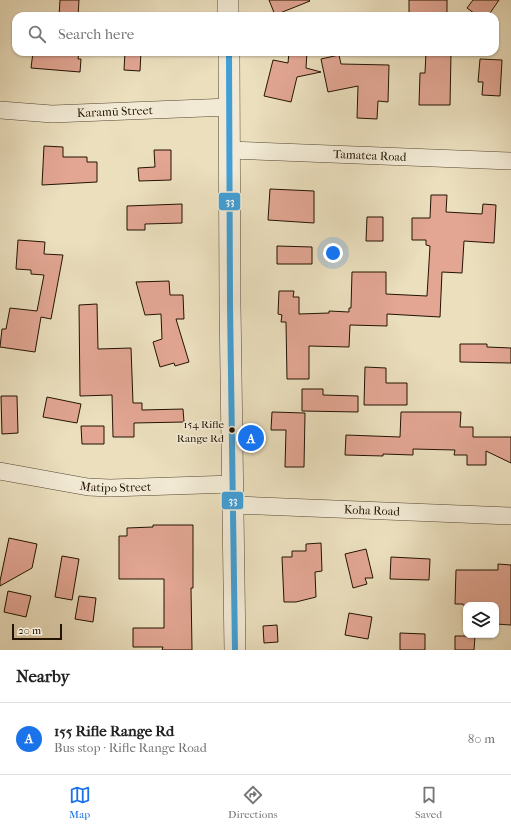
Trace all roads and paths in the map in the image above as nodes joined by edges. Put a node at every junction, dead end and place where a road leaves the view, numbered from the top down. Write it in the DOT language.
graph roads {
  1 [pos="228,0"];
  2 [pos="228,12"];
  3 [pos="229,56"];
  4 [pos="230,107"];
  5 [pos="0,110"];
  6 [pos="229,150"];
  7 [pos="511,161"];
  8 [pos="0,470"];
  9 [pos="233,484"];
  10 [pos="234,505"];
  11 [pos="511,516"];
  12 [pos="235,650"];
  1 -- 2 [label="street"];
  3 -- 4 [label="street"];
  4 -- 5 [label="street, Karamū Street"];
  4 -- 6 [label="street"];
  6 -- 7 [label="street, Tamatea Road"];
  6 -- 9 [label="street"];
  8 -- 9 [label="street, Matipo Street"];
  9 -- 10 [label="street"];
  10 -- 11 [label="street, Koha Road"];
  10 -- 12 [label="street"];
}
